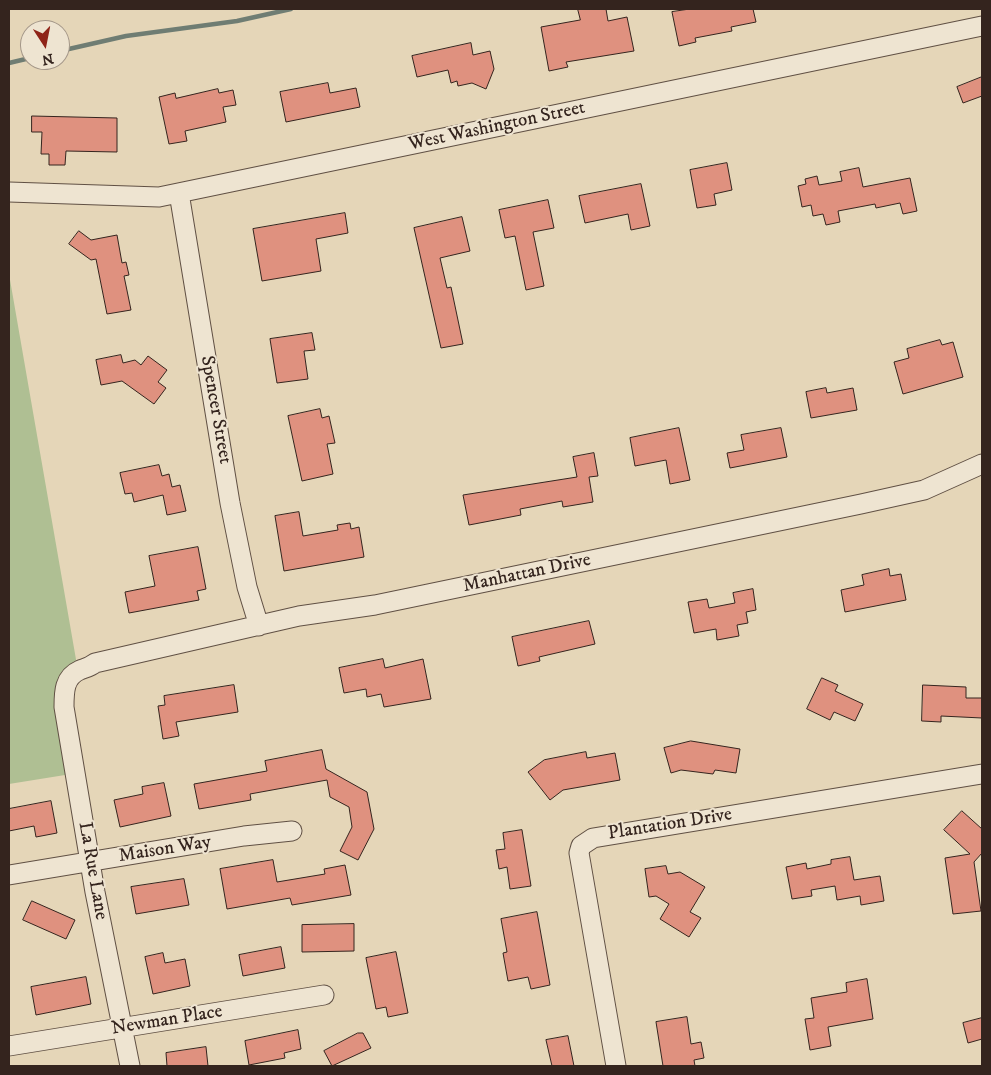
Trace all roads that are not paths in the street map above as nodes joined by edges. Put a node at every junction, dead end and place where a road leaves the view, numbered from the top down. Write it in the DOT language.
graph roads {
  1 [pos="982,26"];
  2 [pos="9,192"];
  3 [pos="179,193"];
  4 [pos="982,464"];
  5 [pos="258,626"];
  6 [pos="70,676"];
  7 [pos="982,774"];
  8 [pos="292,831"];
  9 [pos="91,862"];
  10 [pos="9,875"];
  11 [pos="324,995"];
  12 [pos="122,1028"];
  13 [pos="9,1046"];
  14 [pos="130,1066"];
  15 [pos="616,1066"];
  1 -- 3 [label="street, West Washington Street"];
  2 -- 3 [label="street, West Washington Street"];
  3 -- 5 [label="street, Spencer Street"];
  4 -- 5 [label="street, Manhattan Drive"];
  5 -- 6 [label="street, Manhattan Drive"];
  6 -- 9 [label="street, La Rue Lane"];
  7 -- 15 [label="street, Plantation Drive"];
  8 -- 9 [label="street, Maison Way"];
  9 -- 10 [label="street, Maison Way"];
  9 -- 12 [label="street, La Rue Lane"];
  11 -- 12 [label="street, Newman Place"];
  12 -- 13 [label="street, Newman Place"];
  12 -- 14 [label="street, La Rue Lane"];
}
